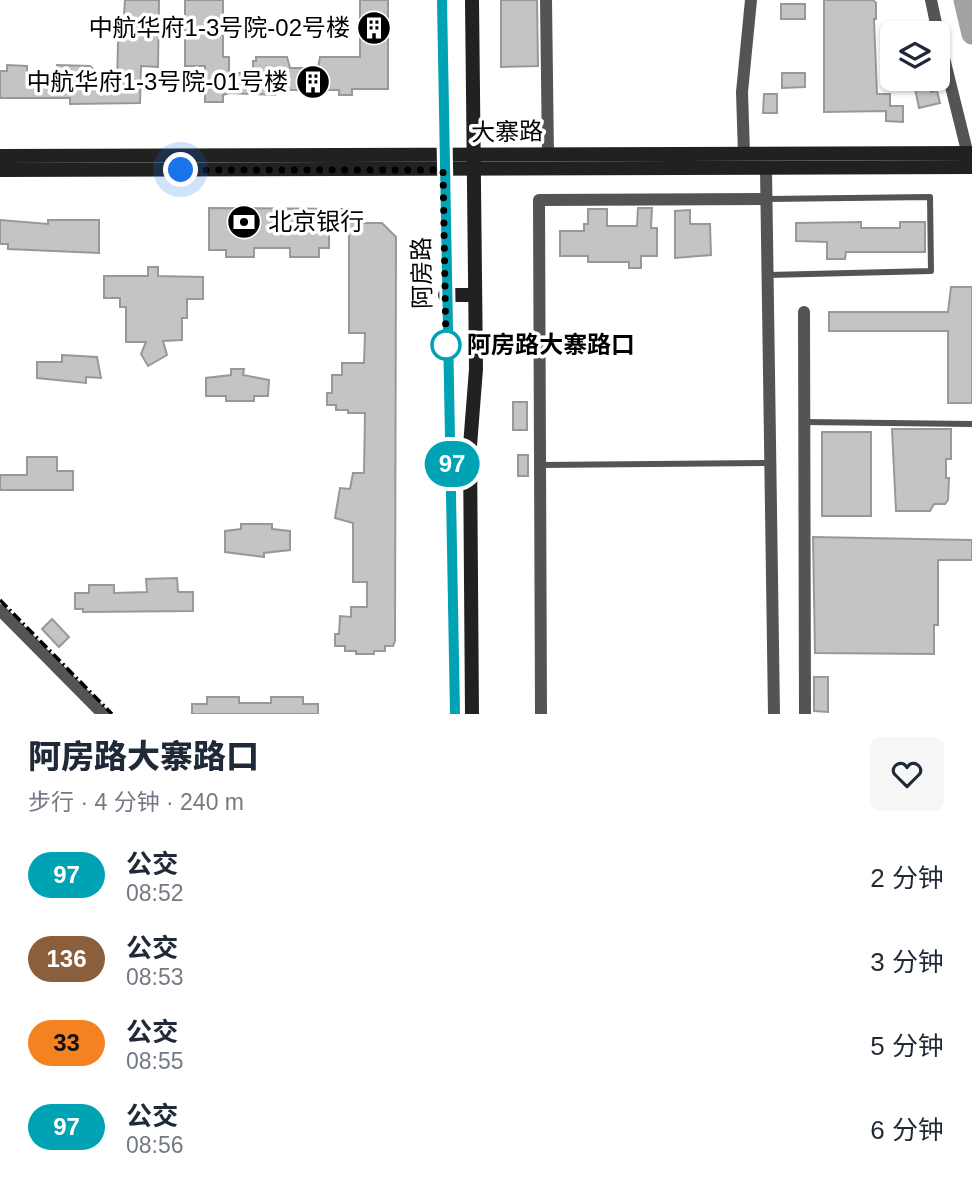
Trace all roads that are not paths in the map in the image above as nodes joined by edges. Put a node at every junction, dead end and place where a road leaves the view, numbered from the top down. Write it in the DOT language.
graph roads {
  1 [pos="442,0"];
  2 [pos="472,0"];
  3 [pos="547,0"];
  4 [pos="751,0"];
  5 [pos="931,0"];
  6 [pos="935,21"];
  7 [pos="950,80"];
  8 [pos="744,154"];
  9 [pos="474,155"];
  10 [pos="548,155"];
  11 [pos="0,156"];
  12 [pos="971,160"];
  13 [pos="443,163"];
  14 [pos="766,169"];
  15 [pos="0,170"];
  16 [pos="474,170"];
  17 [pos="766,199"];
  18 [pos="768,275"];
  19 [pos="445,295"];
  20 [pos="475,295"];
  21 [pos="804,312"];
  22 [pos="805,422"];
  23 [pos="972,424"];
  24 [pos="770,463"];
  25 [pos="540,465"];
  26 [pos="0,610"];
  27 [pos="103,714"];
  28 [pos="455,714"];
  29 [pos="472,714"];
  30 [pos="541,714"];
  31 [pos="774,714"];
  32 [pos="805,714"];
  1 -- 13 [label="main road, 阿房路"];
  2 -- 9 [label="main road"];
  3 -- 10 [label="street"];
  4 -- 8 [label="street"];
  5 -- 6 [label="street"];
  7 -- 12 [label="street"];
  8 -- 10 [label="main road, 大寨路"];
  8 -- 12 [label="main road, 大寨路"];
  9 -- 10 [label="main road, 大寨路"];
  9 -- 13 [label="main road, 大寨路"];
  9 -- 16 [label="main road"];
  11 -- 13 [label="main road, 大寨路"];
  12 -- 14 [label="main road, 大寨路"];
  13 -- 15 [label="main road, 大寨路"];
  13 -- 16 [label="main road, 大寨路"];
  13 -- 19 [label="main road, 阿房路"];
  14 -- 16 [label="main road, 大寨路"];
  14 -- 17 [label="street"];
  16 -- 20 [label="main road"];
  17 -- 18 [label="street"];
  17 -- 18 [label="lane"];
  17 -- 25 [label="street"];
  18 -- 24 [label="street"];
  19 -- 20 [label="main road"];
  19 -- 28 [label="main road, 阿房路"];
  20 -- 29 [label="main road"];
  21 -- 22 [label="street"];
  22 -- 23 [label="lane"];
  22 -- 32 [label="street"];
  24 -- 25 [label="lane"];
  24 -- 31 [label="street"];
  25 -- 30 [label="street"];
  26 -- 27 [label="street"];
}
